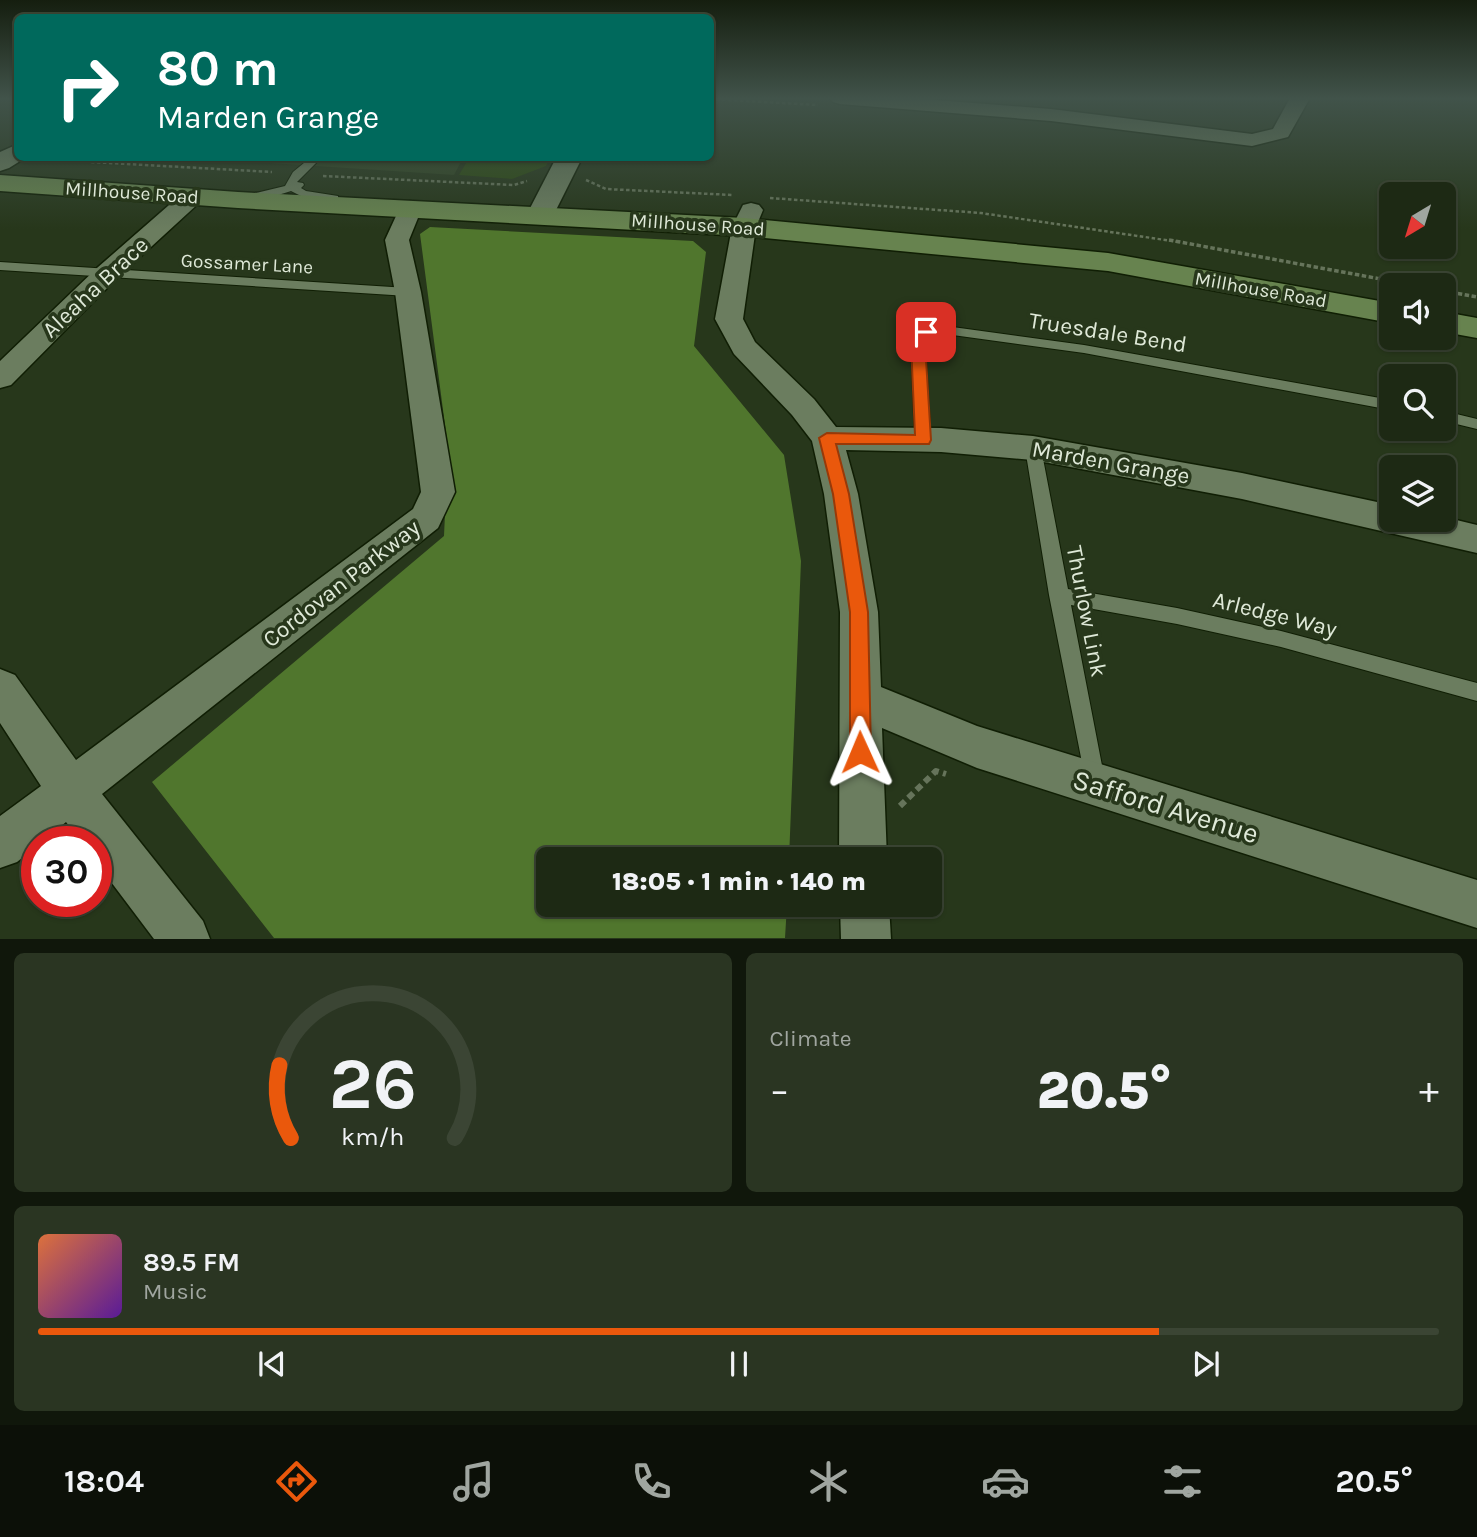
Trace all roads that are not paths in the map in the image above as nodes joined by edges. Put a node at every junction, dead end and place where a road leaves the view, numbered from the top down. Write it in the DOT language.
graph roads {
  1 [pos="14,154"];
  2 [pos="314,161"];
  3 [pos="0,165"];
  4 [pos="565,166"];
  5 [pos="0,183"];
  6 [pos="293,186"];
  7 [pos="192,197"];
  8 [pos="228,199"];
  9 [pos="370,206"];
  10 [pos="544,207"];
  11 [pos="751,207"];
  12 [pos="410,208"];
  13 [pos="1109,252"];
  14 [pos="0,266"];
  15 [pos="106,274"];
  16 [pos="1379,291"];
  17 [pos="408,292"];
  18 [pos="1456,304"];
  19 [pos="1477,308"];
  20 [pos="1379,310"];
  21 [pos="1456,324"];
  22 [pos="1477,328"];
  23 [pos="0,378"];
  24 [pos="1379,403"];
  25 [pos="1456,419"];
  26 [pos="1477,424"];
  27 [pos="827,438"];
  28 [pos="923,440"];
  29 [pos="1032,447"];
  30 [pos="1379,516"];
  31 [pos="1447,532"];
  32 [pos="1477,539"];
  33 [pos="1058,595"];
  34 [pos="0,688"];
  35 [pos="1477,692"];
  36 [pos="859,698"];
  37 [pos="1095,784"];
  38 [pos="71,791"];
  39 [pos="0,845"];
  40 [pos="863,847"];
  41 [pos="1477,904"];
  42 [pos="865,917"];
  43 [pos="185,939"];
  44 [pos="866,939"];
  1 -- 3 [label="street"];
  2 -- 6 [label="lane"];
  3 -- 6 [label="main road, Millhouse Road"];
  4 -- 10 [label="street"];
  5 -- 7 [label="main road, Millhouse Road"];
  6 -- 8 [label="lane"];
  6 -- 9 [label="lane"];
  6 -- 10 [label="main road, Millhouse Road"];
  7 -- 8 [label="main road, Millhouse Road"];
  7 -- 15 [label="street, Aleaha Brace"];
  8 -- 9 [label="main road, Millhouse Road"];
  9 -- 12 [label="main road, Millhouse Road"];
  10 -- 11 [label="main road, Millhouse Road"];
  10 -- 12 [label="main road, Millhouse Road"];
  11 -- 13 [label="main road, Millhouse Road"];
  11 -- 27 [label="street"];
  12 -- 17 [label="street, Cordovan Parkway"];
  13 -- 16 [label="main road, Millhouse Road"];
  13 -- 20 [label="main road, Millhouse Road"];
  14 -- 15 [label="lane, Gossamer Lane"];
  15 -- 17 [label="lane, Gossamer Lane"];
  15 -- 23 [label="street, Aleaha Brace"];
  17 -- 38 [label="street, Cordovan Parkway"];
  18 -- 19 [label="main road"];
  21 -- 22 [label="main road"];
  24 -- 28 [label="lane, Truesdale Bend"];
  25 -- 26 [label="lane"];
  27 -- 28 [label="street, Marden Grange"];
  27 -- 36 [label="street"];
  28 -- 29 [label="street, Marden Grange"];
  29 -- 30 [label="street, Marden Grange"];
  29 -- 33 [label="lane, Thurlow Link"];
  31 -- 32 [label="street, Marden Grange"];
  33 -- 35 [label="lane, Arledge Way"];
  33 -- 37 [label="lane, Thurlow Link"];
  34 -- 38 [label="street"];
  36 -- 37 [label="street, Safford Avenue"];
  36 -- 40 [label="street"];
  37 -- 41 [label="street, Safford Avenue"];
  38 -- 39 [label="street, Cordovan Parkway"];
  38 -- 43 [label="street"];
  42 -- 44 [label="street"];
}
